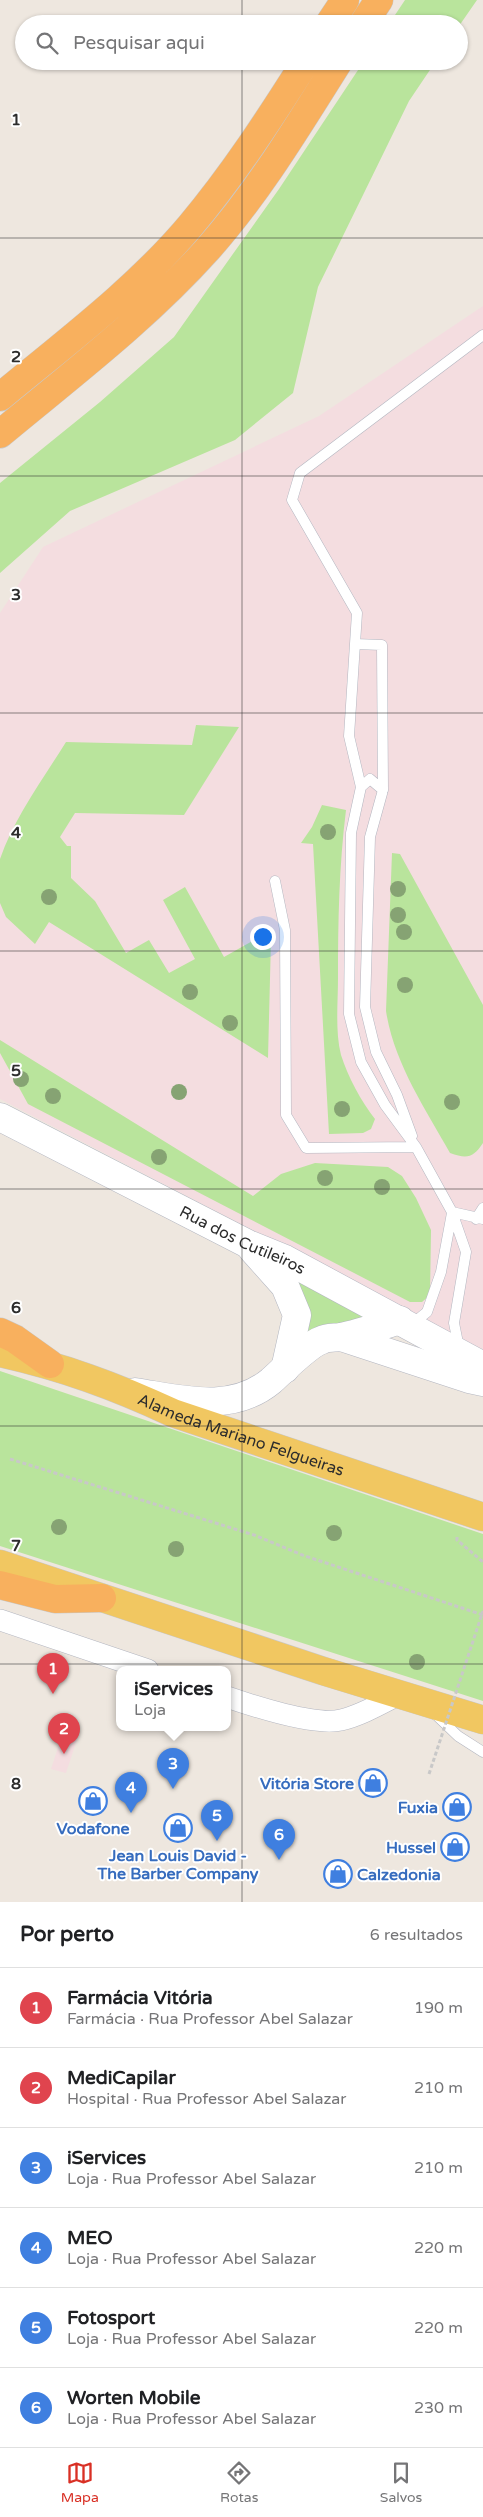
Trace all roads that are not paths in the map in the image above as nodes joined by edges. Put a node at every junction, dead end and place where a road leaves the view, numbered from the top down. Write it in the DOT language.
graph roads {
  1 [pos="345,0"];
  2 [pos="379,0"];
  3 [pos="336,15"];
  4 [pos="369,15"];
  5 [pos="300,70"];
  6 [pos="333,70"];
  7 [pos="483,335"];
  8 [pos="0,396"];
  9 [pos="0,434"];
  10 [pos="355,644"];
  11 [pos="361,787"];
  12 [pos="383,790"];
  13 [pos="275,881"];
  14 [pos="0,1117"];
  15 [pos="416,1147"];
  16 [pos="483,1208"];
  17 [pos="452,1212"];
  18 [pos="479,1219"];
  19 [pos="248,1244"];
  20 [pos="405,1322"];
  21 [pos="0,1332"];
  22 [pos="341,1337"];
  23 [pos="459,1351"];
  24 [pos="0,1353"];
  25 [pos="50,1364"];
  26 [pos="483,1366"];
  27 [pos="285,1368"];
  28 [pos="483,1382"];
  29 [pos="126,1391"];
  30 [pos="483,1517"];
  31 [pos="0,1564"];
  32 [pos="0,1584"];
  33 [pos="102,1598"];
  34 [pos="0,1620"];
  35 [pos="136,1666"];
  36 [pos="410,1696"];
  37 [pos="231,1698"];
  38 [pos="483,1720"];
  39 [pos="483,1752"];
  1 -- 3 [label="highway"];
  2 -- 4 [label="highway"];
  5 -- 8 [label="highway"];
  6 -- 9 [label="highway"];
  7 -- 10 [label="lane"];
  10 -- 11 [label="lane"];
  10 -- 12 [label="lane"];
  11 -- 12 [label="lane"];
  11 -- 15 [label="lane"];
  12 -- 15 [label="lane"];
  13 -- 15 [label="lane"];
  14 -- 19 [label="main road, Rua dos Cutileiros"];
  15 -- 17 [label="lane"];
  16 -- 18 [label="lane"];
  17 -- 18 [label="lane"];
  17 -- 20 [label="lane"];
  17 -- 23 [label="lane"];
  19 -- 20 [label="main road, Rua dos Cutileiros"];
  19 -- 27 [label="main road"];
  20 -- 22 [label="main road"];
  20 -- 23 [label="main road, Rua dos Cutileiros"];
  21 -- 25 [label="highway"];
  22 -- 27 [label="main road"];
  22 -- 28 [label="main road"];
  23 -- 26 [label="main road, Rua dos Cutileiros"];
  24 -- 25 [label="main road, Alameda Mariano Felgueiras"];
  25 -- 29 [label="main road, Alameda Mariano Felgueiras"];
  27 -- 29 [label="main road"];
  29 -- 30 [label="main road, Alameda Mariano Felgueiras"];
  31 -- 33 [label="main road"];
  32 -- 33 [label="highway"];
  33 -- 36 [label="main road"];
  34 -- 35 [label="street"];
  36 -- 37 [label="street"];
  36 -- 38 [label="main road"];
  36 -- 39 [label="lane"];
}
